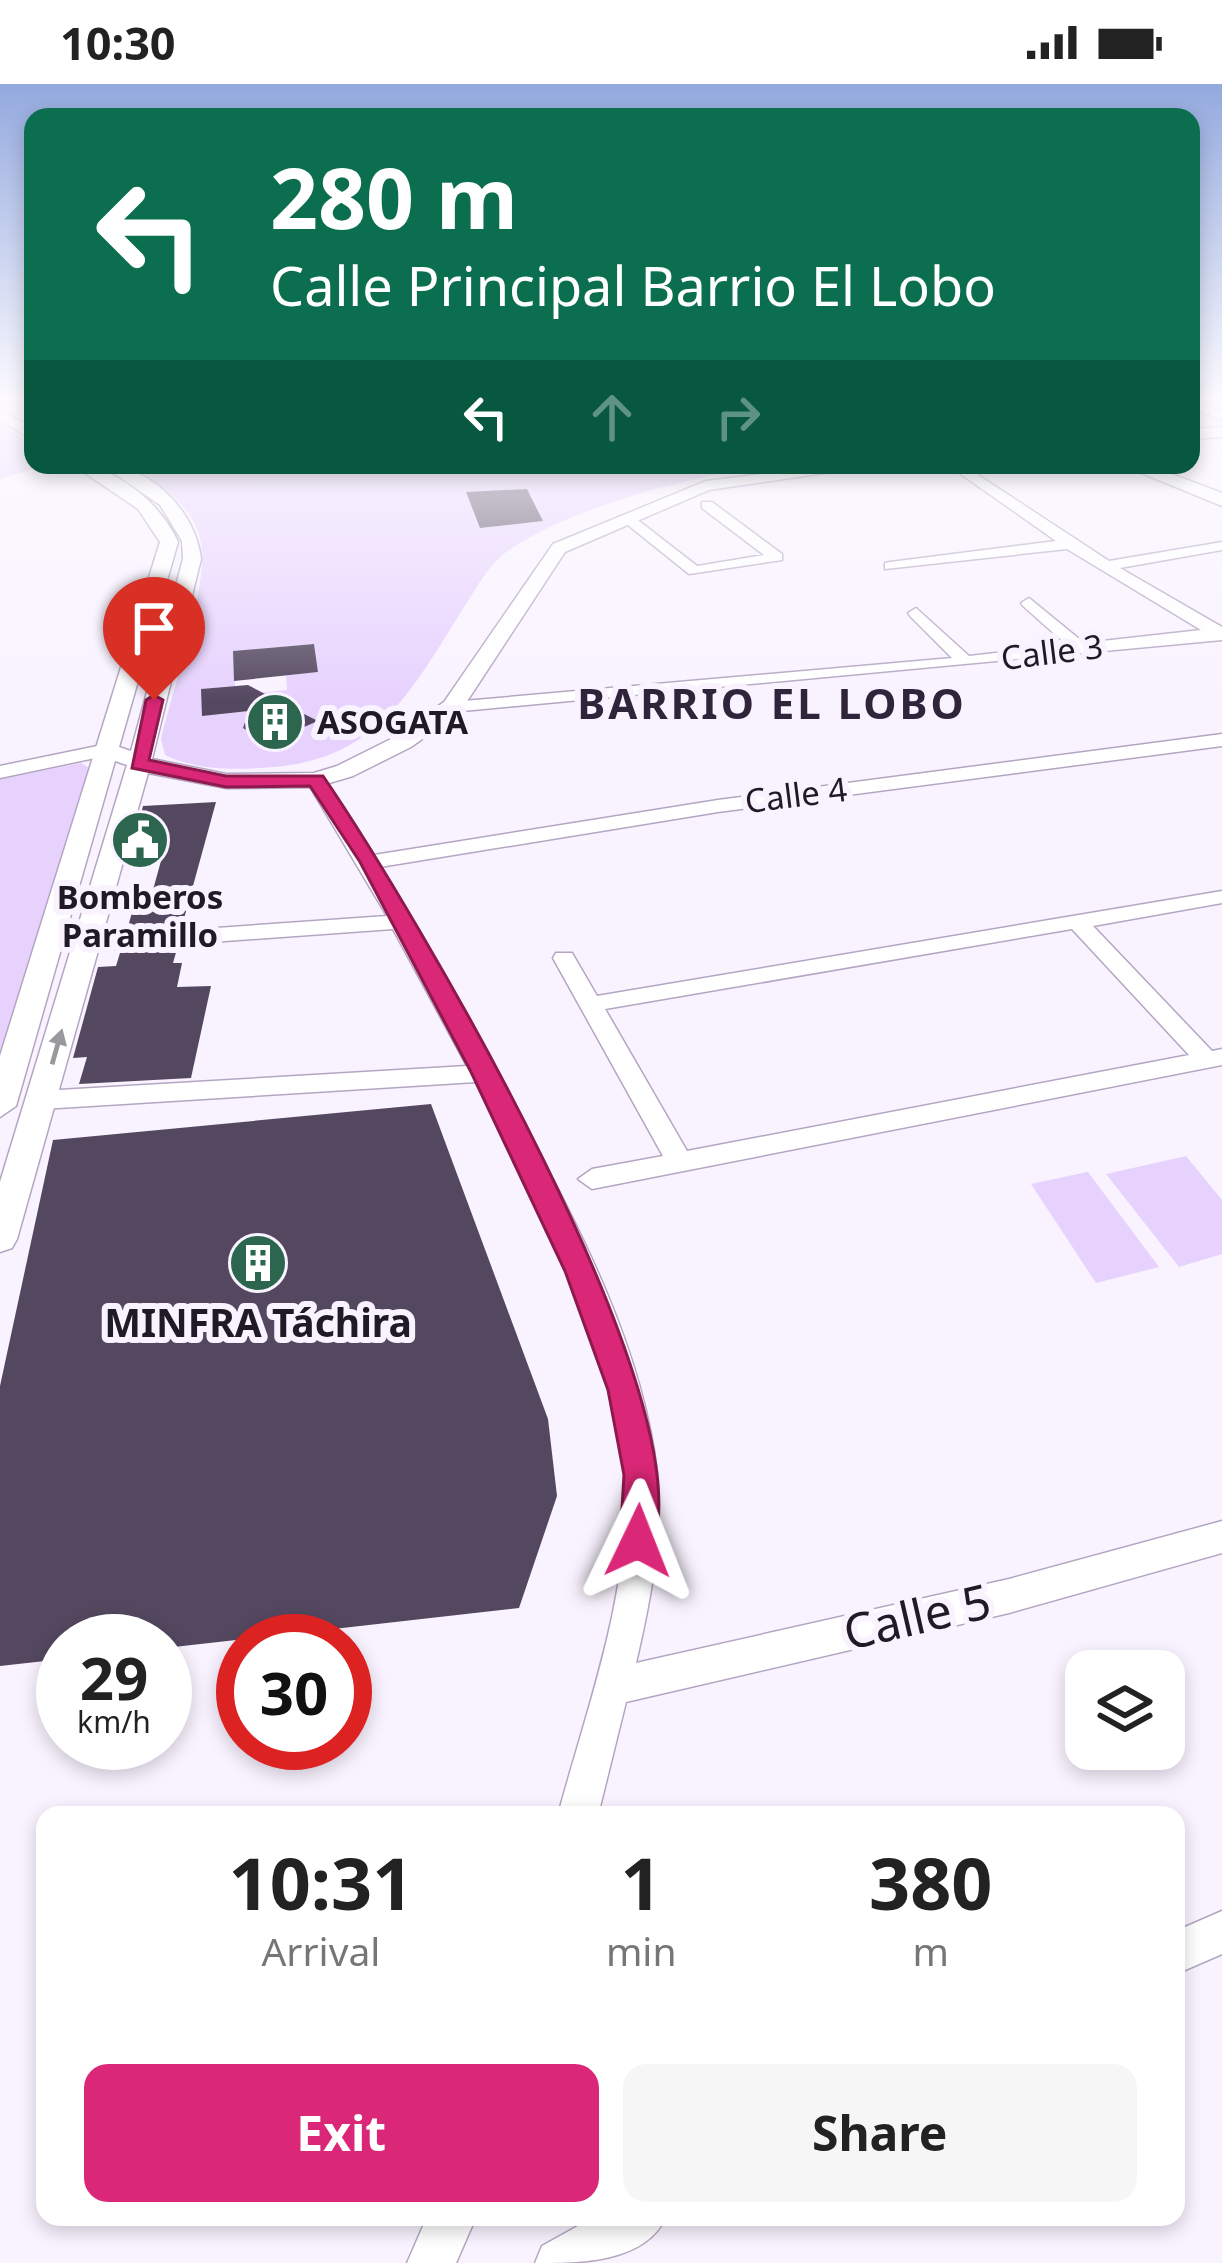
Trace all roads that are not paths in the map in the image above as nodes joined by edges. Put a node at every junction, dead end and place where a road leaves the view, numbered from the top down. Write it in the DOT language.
graph roads {
  1 [pos="132,498"];
  2 [pos="157,498"];
  3 [pos="675,498"];
  4 [pos="1002,498"];
  5 [pos="707,505"];
  6 [pos="625,517"];
  7 [pos="1070,544"];
  8 [pos="1222,546"];
  9 [pos="890,566"];
  10 [pos="1107,566"];
  11 [pos="1029,603"];
  12 [pos="916,613"];
  13 [pos="1221,633"];
  14 [pos="1081,649"];
  15 [pos="965,662"];
  16 [pos="452,707"];
  17 [pos="1222,740"];
  18 [pos="106,751"];
  19 [pos="0,756"];
  20 [pos="139,764"];
  21 [pos="0,772"];
  22 [pos="316,780"];
  23 [pos="371,862"];
  24 [pos="1222,897"];
  25 [pos="400,922"];
  26 [pos="1078,922"];
  27 [pos="87,944"];
  28 [pos="564,958"];
  29 [pos="592,1004"];
  30 [pos="1214,1058"];
  31 [pos="484,1072"];
  32 [pos="42,1100"];
  33 [pos="0,1106"];
  34 [pos="679,1160"];
  35 [pos="592,1179"];
  36 [pos="0,1240"];
  37 [pos="1222,1537"];
  38 [pos="610,1687"];
  39 [pos="580,1806"];
  40 [pos="1222,1933"];
  41 [pos="1185,1948"];
  42 [pos="448,2226"];
  43 [pos="626,2226"];
  44 [pos="431,2263"];
  45 [pos="559,2263"];
  1 -- 18 [label="street"];
  2 -- 20 [label="street"];
  3 -- 6 [label="street"];
  4 -- 7 [label="street"];
  5 -- 6 [label="street"];
  6 -- 16 [label="street"];
  7 -- 9 [label="street"];
  7 -- 10 [label="street"];
  8 -- 10 [label="street"];
  10 -- 13 [label="street"];
  11 -- 14 [label="street"];
  12 -- 15 [label="street"];
  13 -- 14 [label="street, Calle 3"];
  14 -- 15 [label="street, Calle 3"];
  15 -- 16 [label="street, Calle 3"];
  16 -- 22 [label="street"];
  17 -- 23 [label="street, Calle 4"];
  18 -- 19 [label="street"];
  18 -- 20 [label="street"];
  18 -- 21 [label="street"];
  18 -- 33 [label="street"];
  20 -- 22 [label="street"];
  20 -- 27 [label="street"];
  22 -- 23 [label="street"];
  23 -- 25 [label="street"];
  24 -- 26 [label="street"];
  25 -- 27 [label="street"];
  25 -- 31 [label="street"];
  26 -- 29 [label="street"];
  26 -- 30 [label="street"];
  32 -- 27 [label="street, one-way"];
  28 -- 29 [label="street"];
  29 -- 34 [label="street"];
  30 -- 34 [label="street"];
  31 -- 32 [label="street"];
  31 -- 38 [label="street"];
  32 -- 36 [label="street"];
  34 -- 35 [label="street"];
  37 -- 38 [label="street, Calle 5"];
  38 -- 39 [label="street"];
  40 -- 41 [label="street"];
  42 -- 44 [label="street"];
  43 -- 45 [label="street"];
}
